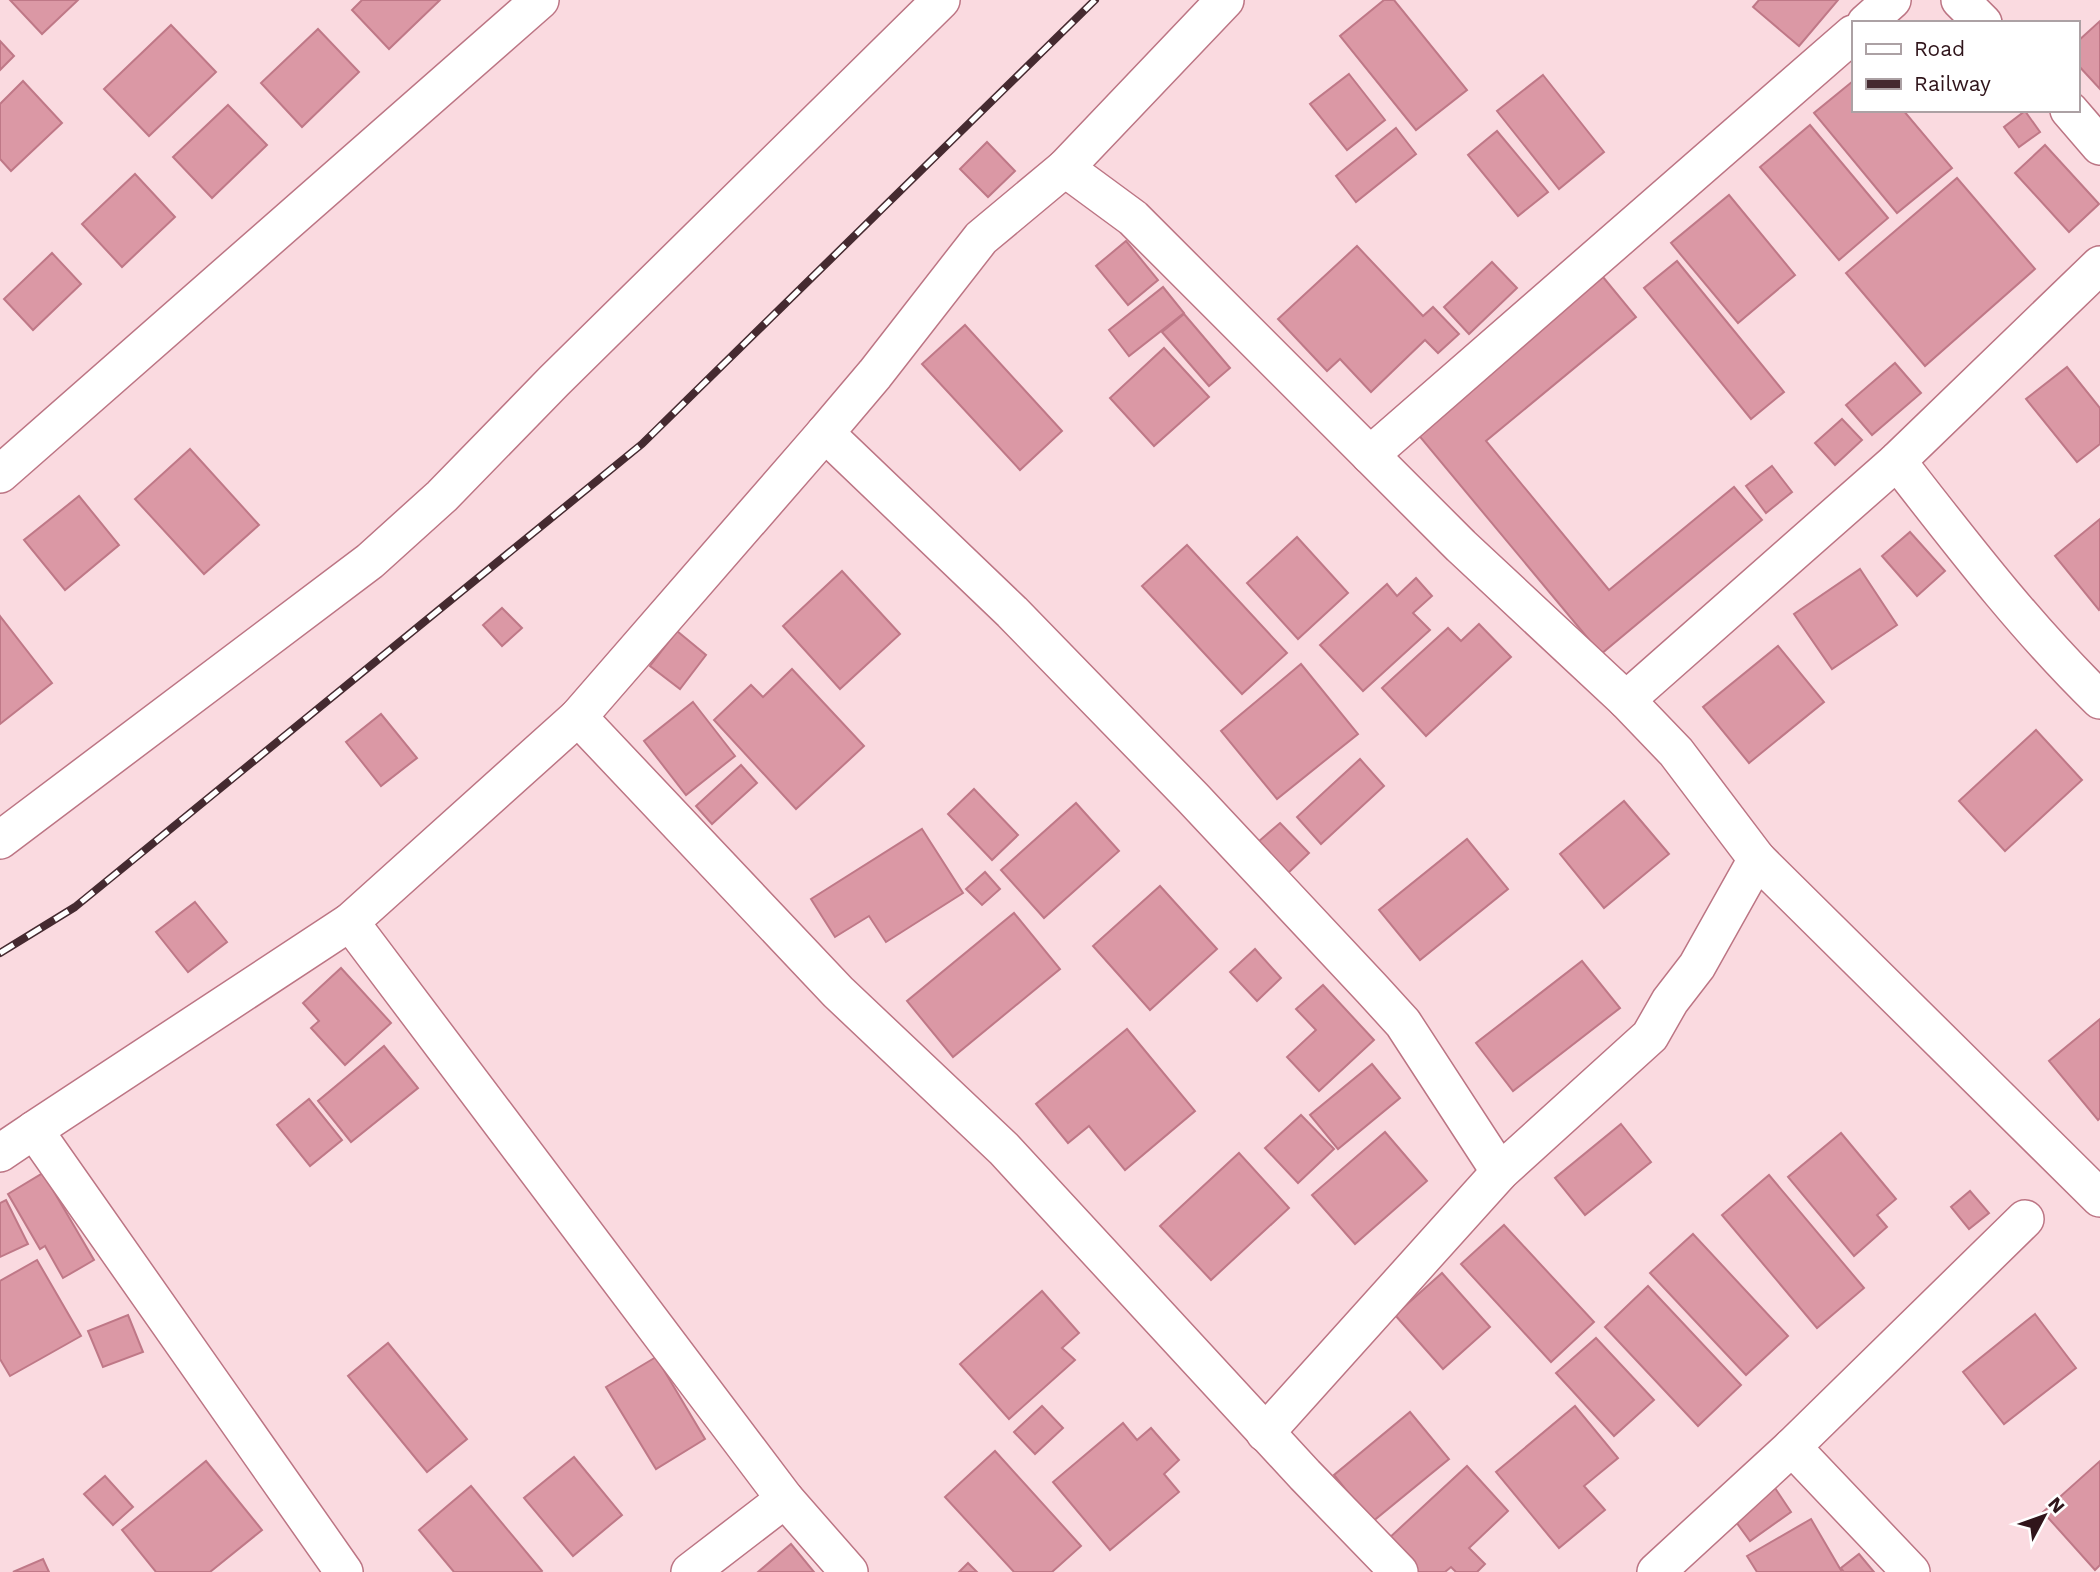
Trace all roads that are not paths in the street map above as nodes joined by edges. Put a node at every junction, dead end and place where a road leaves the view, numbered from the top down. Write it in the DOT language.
graph roads {
  1 [pos="540,0"];
  2 [pos="941,0"];
  3 [pos="1225,0"];
  4 [pos="1892,0"];
  5 [pos="1960,0"];
  6 [pos="1868,21"];
  7 [pos="1981,21"];
  8 [pos="1852,35"];
  9 [pos="2071,112"];
  10 [pos="2100,146"];
  11 [pos="1065,168"];
  12 [pos="2100,265"];
  13 [pos="825,433"];
  14 [pos="1370,455"];
  15 [pos="1897,461"];
  16 [pos="0,474"];
  17 [pos="2100,699"];
  18 [pos="1626,700"];
  19 [pos="578,717"];
  20 [pos="0,840"];
  21 [pos="1757,859"];
  22 [pos="350,922"];
  23 [pos="34,1130"];
  24 [pos="0,1153"];
  25 [pos="1500,1172"];
  26 [pos="2100,1198"];
  27 [pos="2025,1219"];
  28 [pos="1265,1433"];
  29 [pos="1792,1447"];
  30 [pos="785,1499"];
  31 [pos="344,1572"];
  32 [pos="690,1572"];
  33 [pos="849,1572"];
  34 [pos="1399,1572"];
  35 [pos="1656,1572"];
  36 [pos="1912,1572"];
  1 -- 16 [label="street"];
  2 -- 20 [label="street"];
  3 -- 11 [label="street"];
  4 -- 6 [label="street"];
  5 -- 7 [label="street"];
  8 -- 14 [label="street"];
  9 -- 10 [label="street"];
  11 -- 13 [label="street"];
  11 -- 14 [label="street"];
  12 -- 15 [label="street"];
  13 -- 19 [label="street"];
  13 -- 25 [label="street"];
  14 -- 18 [label="street"];
  15 -- 17 [label="street"];
  15 -- 18 [label="street"];
  18 -- 21 [label="street"];
  19 -- 22 [label="street"];
  19 -- 28 [label="street"];
  21 -- 25 [label="street"];
  21 -- 26 [label="street"];
  22 -- 23 [label="street"];
  22 -- 30 [label="street"];
  23 -- 24 [label="street"];
  23 -- 31 [label="street"];
  25 -- 28 [label="street"];
  27 -- 29 [label="street"];
  28 -- 34 [label="street"];
  29 -- 35 [label="street"];
  29 -- 36 [label="street"];
  30 -- 32 [label="street"];
  30 -- 33 [label="street"];
}
